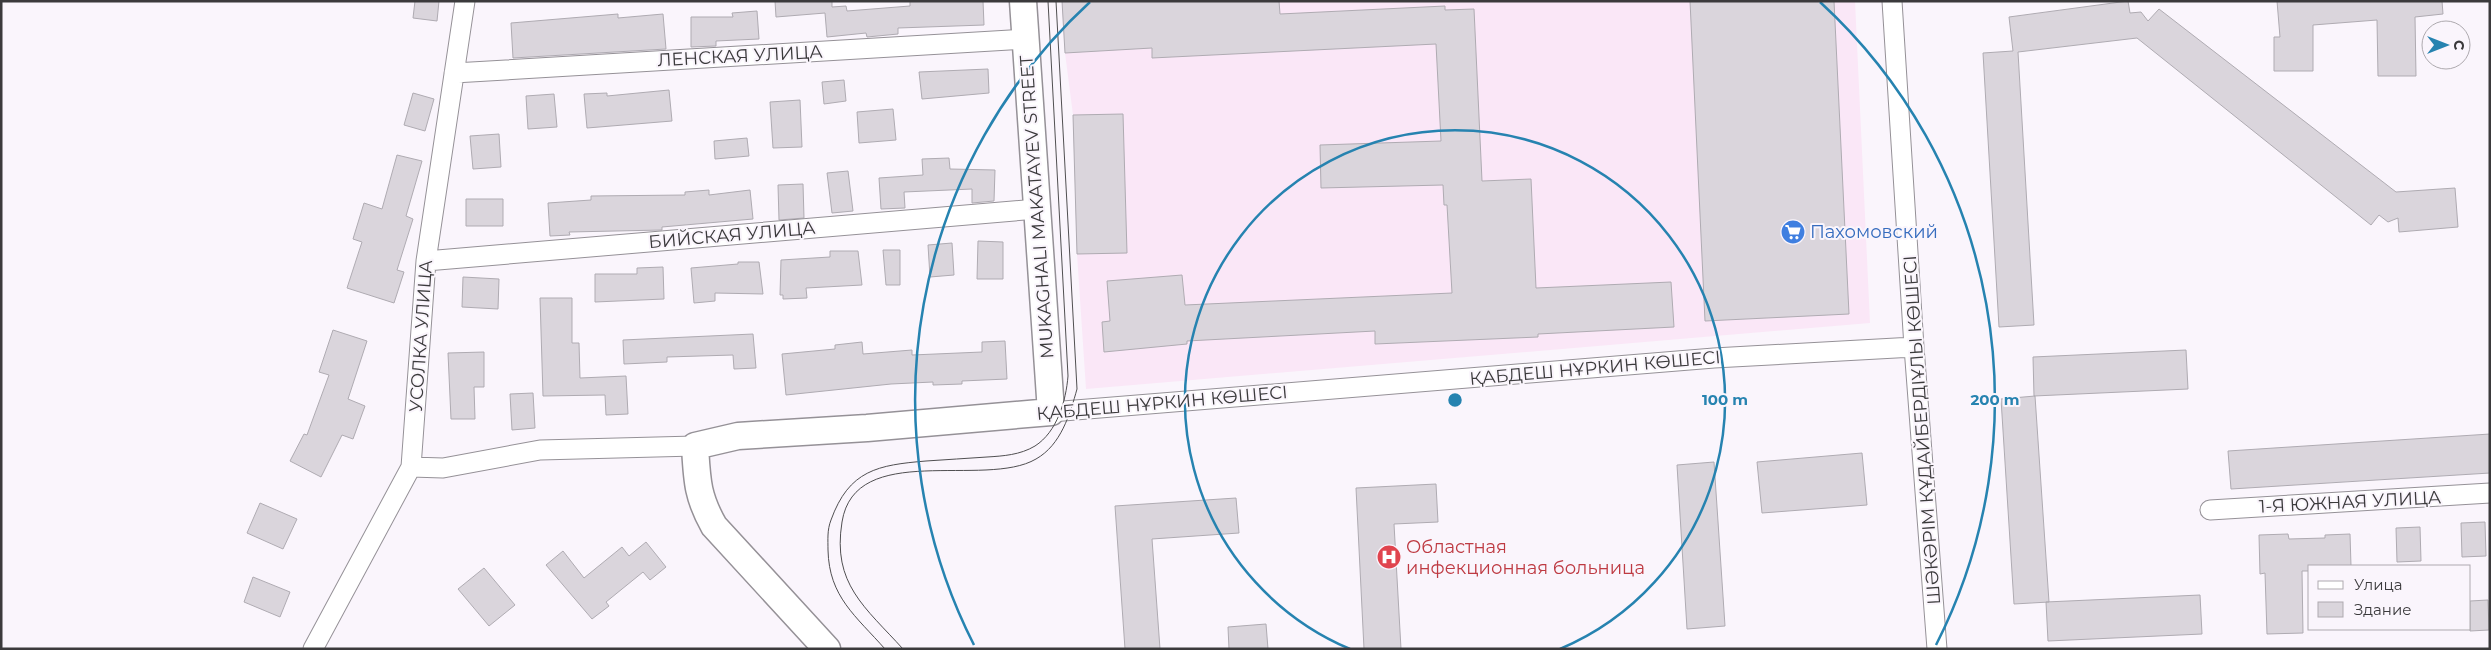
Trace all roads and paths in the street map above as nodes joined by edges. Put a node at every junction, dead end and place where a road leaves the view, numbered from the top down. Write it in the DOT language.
graph roads {
  1 [pos="465,1"];
  2 [pos="1023,1"];
  3 [pos="1892,1"];
  4 [pos="1026,39"];
  5 [pos="454,73"];
  6 [pos="1037,209"];
  7 [pos="426,261"];
  8 [pos="1914,347"];
  9 [pos="1051,412"];
  10 [pos="695,446"];
  11 [pos="411,467"];
  12 [pos="2490,493"];
  13 [pos="2210,510"];
  14 [pos="313,649"];
  15 [pos="827,649"];
  16 [pos="1937,649"];
  1 -- 5 [label="street, УСОЛКА УЛИЦА"];
  2 -- 4 [label="main road, MUKAGHALI MAKATAYEV STREET"];
  3 -- 8 [label="street, ШӘКӘРІМ ҚҰДАЙБЕРДІҰЛЫ КӨШЕСІ"];
  4 -- 5 [label="street, ЛЕНСКАЯ УЛИЦА"];
  4 -- 6 [label="main road, MUKAGHALI MAKATAYEV STREET"];
  5 -- 7 [label="street, УСОЛКА УЛИЦА"];
  6 -- 7 [label="street, БИЙСКАЯ УЛИЦА"];
  6 -- 9 [label="main road, MUKAGHALI MAKATAYEV STREET"];
  7 -- 11 [label="street, УСОЛКА УЛИЦА"];
  8 -- 9 [label="street, ҚАБДЕШ НҰРКИН КӨШЕСІ"];
  8 -- 16 [label="street, ШӘКӘРІМ ҚҰДАЙБЕРДІҰЛЫ КӨШЕСІ"];
  9 -- 10 [label="main road, ҚАБДЕШ НҰРКИН КӨШЕСІ"];
  10 -- 11 [label="street, ҚАБДЕШ НҰРКИН КӨШЕСІ"];
  10 -- 15 [label="main road"];
  11 -- 14 [label="street, УСОЛКА УЛИЦА"];
  12 -- 13 [label="street, 1-Я ЮЖНАЯ УЛИЦА"];
}
